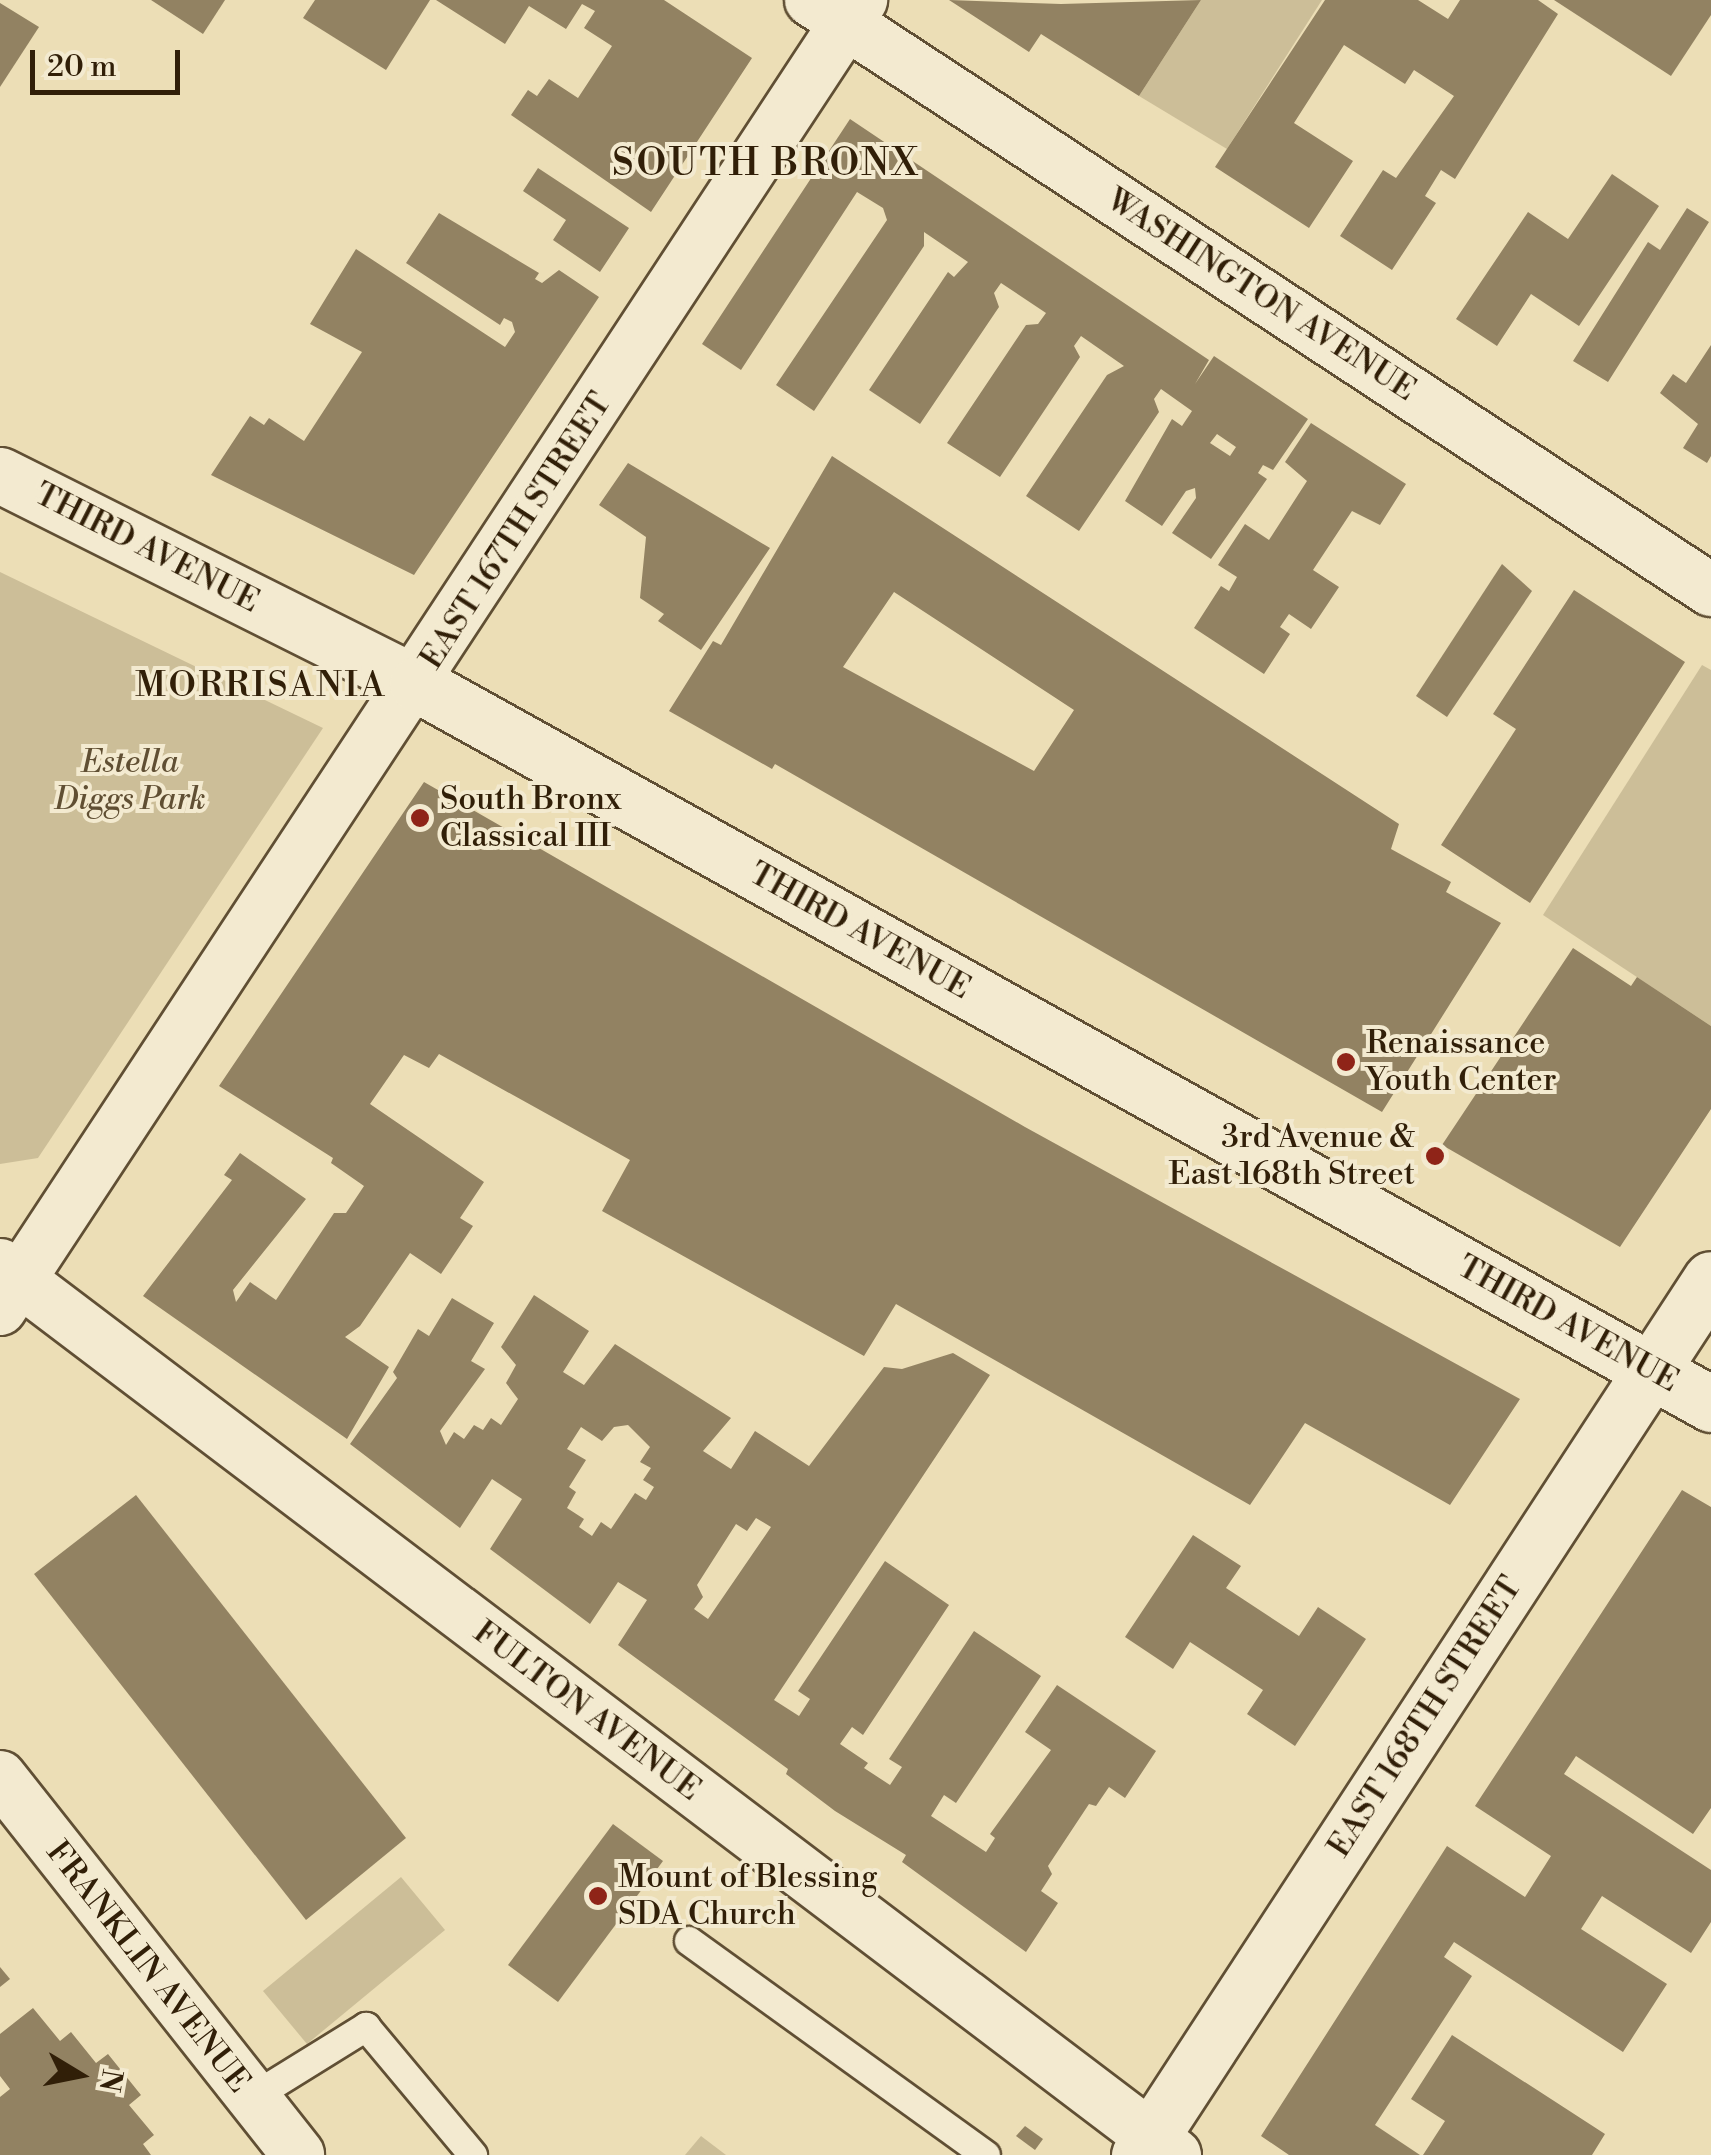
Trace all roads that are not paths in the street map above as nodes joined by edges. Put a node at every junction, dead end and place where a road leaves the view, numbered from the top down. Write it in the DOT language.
graph roads {
  1 [pos="840,8"];
  2 [pos="0,475"];
  3 [pos="1711,590"];
  4 [pos="417,684"];
  5 [pos="1711,1279"];
  6 [pos="6,1285"];
  7 [pos="1651,1370"];
  8 [pos="1711,1404"];
  9 [pos="0,1777"];
  10 [pos="688,1942"];
  11 [pos="250,2098"];
  12 [pos="1155,2149"];
  13 [pos="298,2155"];
  14 [pos="474,2155"];
  15 [pos="986,2155"];
  1 -- 3 [label="street, WASHINGTON AVENUE"];
  1 -- 4 [label="street, EAST 167TH STREET"];
  2 -- 4 [label="main road, THIRD AVENUE"];
  4 -- 6 [label="street, EAST 167TH STREET"];
  4 -- 7 [label="main road, THIRD AVENUE"];
  5 -- 7 [label="main road, EAST 168TH STREET"];
  6 -- 12 [label="street, FULTON AVENUE"];
  7 -- 8 [label="main road, THIRD AVENUE"];
  7 -- 12 [label="main road, EAST 168TH STREET"];
  9 -- 11 [label="street, FRANKLIN AVENUE"];
  10 -- 15 [label="lane"];
  11 -- 13 [label="street, FRANKLIN AVENUE"];
  11 -- 14 [label="lane"];
}
